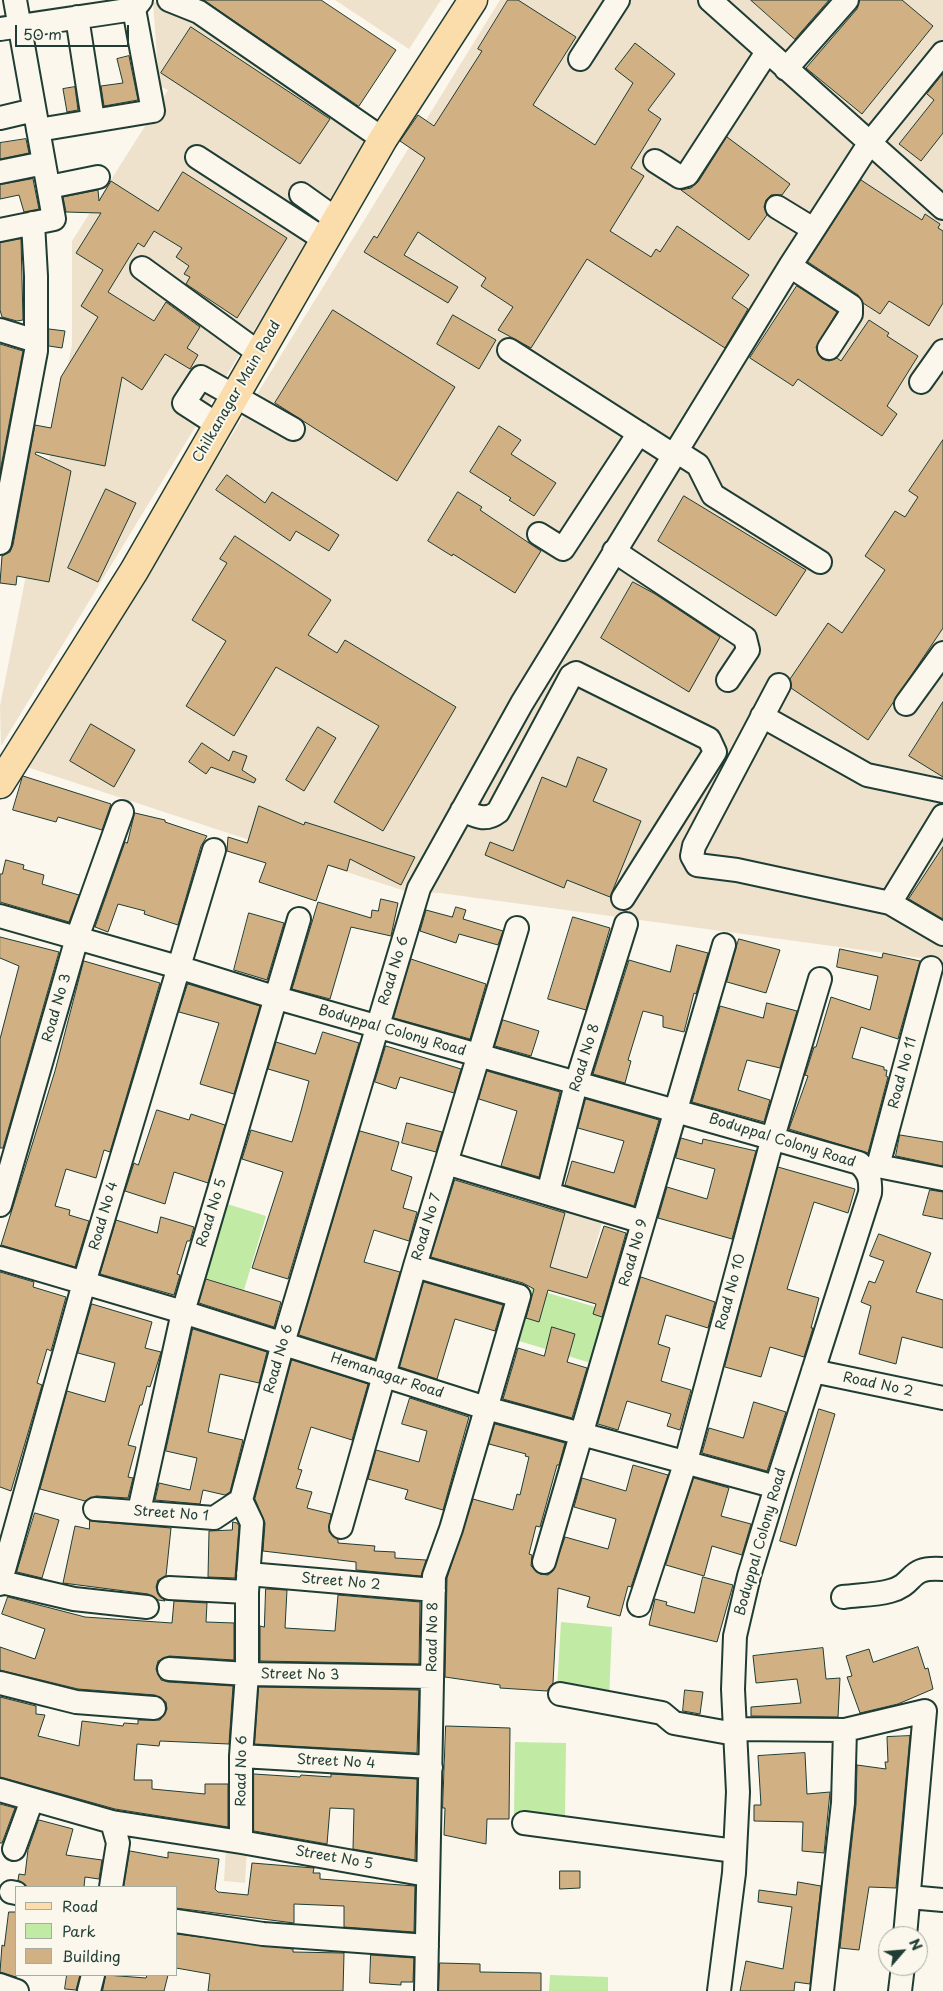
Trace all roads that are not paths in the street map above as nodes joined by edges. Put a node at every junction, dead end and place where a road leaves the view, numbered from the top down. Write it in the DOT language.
graph roads {
  1 [pos="15,0"];
  2 [pos="169,0"];
  3 [pos="473,0"];
  4 [pos="618,0"];
  5 [pos="710,0"];
  6 [pos="847,0"];
  7 [pos="137,4"];
  8 [pos="77,17"];
  9 [pos="9,27"];
  10 [pos="767,52"];
  11 [pos="943,53"];
  12 [pos="580,59"];
  13 [pos="786,69"];
  14 [pos="0,118"];
  15 [pos="36,120"];
  16 [pos="93,120"];
  17 [pos="383,139"];
  18 [pos="869,144"];
  19 [pos="197,157"];
  20 [pos="655,161"];
  21 [pos="44,163"];
  22 [pos="0,172"];
  23 [pos="98,177"];
  24 [pos="49,187"];
  25 [pos="301,194"];
  26 [pos="776,207"];
  27 [pos="943,208"];
  28 [pos="34,223"];
  29 [pos="331,229"];
  30 [pos="0,230"];
  31 [pos="814,230"];
  32 [pos="790,266"];
  33 [pos="142,268"];
  34 [pos="0,330"];
  35 [pos="36,341"];
  36 [pos="829,348"];
  37 [pos="509,350"];
  38 [pos="943,351"];
  39 [pos="259,353"];
  40 [pos="921,382"];
  41 [pos="235,396"];
  42 [pos="218,425"];
  43 [pos="293,429"];
  44 [pos="639,433"];
  45 [pos="674,453"];
  46 [pos="539,534"];
  47 [pos="0,543"];
  48 [pos="614,552"];
  49 [pos="820,562"];
  50 [pos="943,653"];
  51 [pos="728,680"];
  52 [pos="779,685"];
  53 [pos="906,704"];
  54 [pos="762,716"];
  55 [pos="0,784"];
  56 [pos="943,791"];
  57 [pos="462,810"];
  58 [pos="122,812"];
  59 [pos="943,816"];
  60 [pos="214,850"];
  61 [pos="623,898"];
  62 [pos="890,903"];
  63 [pos="0,916"];
  64 [pos="299,919"];
  65 [pos="626,924"];
  66 [pos="517,928"];
  67 [pos="943,934"];
  68 [pos="77,938"];
  69 [pos="724,945"];
  70 [pos="178,966"];
  71 [pos="931,968"];
  72 [pos="820,979"];
  73 [pos="276,998"];
  74 [pos="378,1026"];
  75 [pos="479,1055"];
  76 [pos="576,1084"];
  77 [pos="676,1110"];
  78 [pos="773,1137"];
  79 [pos="446,1163"];
  80 [pos="872,1168"];
  81 [pos="943,1179"];
  82 [pos="548,1193"];
  83 [pos="0,1205"];
  84 [pos="643,1222"];
  85 [pos="0,1258"];
  86 [pos="415,1266"];
  87 [pos="84,1283"];
  88 [pos="183,1312"];
  89 [pos="283,1343"];
  90 [pos="815,1364"];
  91 [pos="383,1374"];
  92 [pos="943,1382"];
  93 [pos="943,1398"];
  94 [pos="486,1408"];
  95 [pos="581,1434"];
  96 [pos="686,1461"];
  97 [pos="776,1487"];
  98 [pos="241,1500"];
  99 [pos="95,1509"];
  100 [pos="139,1511"];
  101 [pos="341,1527"];
  102 [pos="544,1562"];
  103 [pos="943,1569"];
  104 [pos="0,1583"];
  105 [pos="247,1583"];
  106 [pos="169,1588"];
  107 [pos="434,1590"];
  108 [pos="842,1597"];
  109 [pos="639,1605"];
  110 [pos="147,1607"];
  111 [pos="168,1669"];
  112 [pos="247,1674"];
  113 [pos="432,1677"];
  114 [pos="0,1683"];
  115 [pos="556,1699"];
  116 [pos="154,1708"];
  117 [pos="934,1710"];
  118 [pos="845,1730"];
  119 [pos="735,1731"];
  120 [pos="241,1756"];
  121 [pos="431,1767"];
  122 [pos="0,1790"];
  123 [pos="32,1800"];
  124 [pos="112,1822"];
  125 [pos="524,1824"];
  126 [pos="241,1842"];
  127 [pos="14,1849"];
  128 [pos="735,1851"];
  129 [pos="427,1874"];
  130 [pos="112,1886"];
  131 [pos="909,1897"];
  132 [pos="943,1900"];
  133 [pos="178,1921"];
  134 [pos="906,1926"];
  135 [pos="427,1946"];
  136 [pos="93,1976"];
  137 [pos="902,1976"];
  138 [pos="0,1985"];
  139 [pos="17,1991"];
  140 [pos="89,1991"];
  141 [pos="426,1991"];
  142 [pos="719,1991"];
  143 [pos="822,1991"];
  144 [pos="900,1991"];
  1 -- 9 [label="street"];
  2 -- 17 [label="street"];
  3 -- 17 [label="main road, Chilkanagar Main Road"];
  4 -- 12 [label="street"];
  5 -- 10 [label="street"];
  6 -- 13 [label="street"];
  7 -- 8 [label="street"];
  7 -- 16 [label="street"];
  8 -- 9 [label="street"];
  8 -- 16 [label="street"];
  9 -- 15 [label="street"];
  10 -- 13 [label="street"];
  10 -- 20 [label="street"];
  11 -- 18 [label="street, Road No 6"];
  13 -- 18 [label="street"];
  14 -- 15 [label="street"];
  15 -- 16 [label="street"];
  15 -- 21 [label="street"];
  17 -- 29 [label="main road, Chilkanagar Main Road"];
  18 -- 27 [label="street"];
  18 -- 31 [label="street, Road No 6"];
  19 -- 29 [label="street"];
  21 -- 22 [label="street"];
  21 -- 24 [label="street"];
  23 -- 24 [label="street"];
  24 -- 28 [label="street"];
  25 -- 29 [label="street"];
  26 -- 31 [label="street"];
  28 -- 30 [label="street"];
  28 -- 35 [label="street"];
  29 -- 39 [label="main road, Chilkanagar Main Road"];
  31 -- 32 [label="street, Road No 6"];
  32 -- 36 [label="street"];
  32 -- 45 [label="street, Road No 6"];
  33 -- 39 [label="street"];
  34 -- 35 [label="street"];
  35 -- 47 [label="street"];
  37 -- 44 [label="street"];
  38 -- 40 [label="street"];
  39 -- 41 [label="main road, Chilkanagar Main Road"];
  41 -- 42 [label="main road, Chilkanagar Main Road"];
  41 -- 42 [label="street"];
  41 -- 43 [label="street"];
  42 -- 55 [label="main road, Chilkanagar Main Road"];
  44 -- 45 [label="street"];
  44 -- 46 [label="street"];
  45 -- 48 [label="street, Road No 6"];
  45 -- 49 [label="street"];
  48 -- 51 [label="street"];
  48 -- 57 [label="street, Road No 6"];
  50 -- 53 [label="street"];
  52 -- 54 [label="street"];
  54 -- 56 [label="street"];
  54 -- 62 [label="street"];
  57 -- 61 [label="street"];
  57 -- 74 [label="street, Road No 6"];
  58 -- 68 [label="street, Road No 3"];
  59 -- 62 [label="street"];
  60 -- 70 [label="street, Road No 4"];
  62 -- 67 [label="street"];
  63 -- 68 [label="street, Boduppal Colony Road"];
  64 -- 73 [label="street, Road No 5"];
  65 -- 76 [label="street, Road No 8"];
  66 -- 75 [label="street, Road No 7"];
  68 -- 70 [label="street, Boduppal Colony Road"];
  68 -- 83 [label="street, Road No 3"];
  69 -- 77 [label="street, Road No 9"];
  70 -- 73 [label="street, Boduppal Colony Road"];
  70 -- 87 [label="street, Road No 4"];
  71 -- 80 [label="street, Road No 11"];
  72 -- 78 [label="street, Road No 10"];
  73 -- 74 [label="street, Boduppal Colony Road"];
  73 -- 88 [label="street, Road No 5"];
  74 -- 75 [label="street, Boduppal Colony Road"];
  74 -- 89 [label="street, Road No 6"];
  75 -- 76 [label="street, Boduppal Colony Road"];
  75 -- 79 [label="street, Road No 7"];
  76 -- 77 [label="street, Boduppal Colony Road"];
  76 -- 82 [label="street, Road No 8"];
  77 -- 78 [label="street, Boduppal Colony Road"];
  77 -- 84 [label="street, Road No 9"];
  78 -- 80 [label="street, Boduppal Colony Road"];
  78 -- 96 [label="street, Road No 10"];
  79 -- 82 [label="street"];
  79 -- 86 [label="street, Road No 7"];
  80 -- 81 [label="street"];
  80 -- 90 [label="street, Boduppal Colony Road"];
  82 -- 84 [label="street"];
  84 -- 95 [label="street, Road No 9"];
  85 -- 87 [label="street, Hemanagar Road"];
  86 -- 91 [label="street, Road No 7"];
  86 -- 94 [label="street, Road No 8"];
  87 -- 88 [label="street, Hemanagar Road"];
  87 -- 104 [label="street, Road No 4"];
  88 -- 89 [label="street, Hemanagar Road"];
  88 -- 100 [label="street, Road No 5"];
  89 -- 91 [label="street, Hemanagar Road"];
  89 -- 98 [label="street, Road No 6"];
  90 -- 92 [label="street"];
  90 -- 93 [label="street, Road No 2"];
  90 -- 97 [label="street, Boduppal Colony Road"];
  91 -- 94 [label="street, Hemanagar Road"];
  91 -- 101 [label="street, Road No 7"];
  94 -- 95 [label="street, Hemanagar Road"];
  94 -- 107 [label="street, Road No 8"];
  95 -- 96 [label="street, Hemanagar Road"];
  95 -- 102 [label="street, Road No 9"];
  96 -- 97 [label="street, Hemanagar Road"];
  96 -- 109 [label="street, Road No 10"];
  97 -- 119 [label="street, Boduppal Colony Road"];
  98 -- 100 [label="street, Street No 1"];
  98 -- 105 [label="street, Road No 6"];
  99 -- 100 [label="street, Street No 1"];
  103 -- 108 [label="street"];
  104 -- 110 [label="street"];
  105 -- 106 [label="street"];
  105 -- 107 [label="street, Street No 2"];
  105 -- 112 [label="street, Road No 6"];
  107 -- 113 [label="street, Road No 8"];
  111 -- 112 [label="street, Street No 3"];
  112 -- 113 [label="street, Street No 3"];
  112 -- 120 [label="street, Road No 6"];
  113 -- 121 [label="street, Road No 8"];
  114 -- 116 [label="street"];
  115 -- 119 [label="street"];
  117 -- 118 [label="street"];
  117 -- 131 [label="street"];
  118 -- 119 [label="street"];
  118 -- 143 [label="street"];
  119 -- 128 [label="street, Boduppal Colony Road"];
  120 -- 121 [label="street, Street No 4"];
  120 -- 126 [label="street, Road No 6"];
  121 -- 129 [label="street, Road No 8"];
  122 -- 123 [label="street, Street No 5"];
  123 -- 124 [label="street, Street No 5"];
  123 -- 127 [label="street"];
  124 -- 126 [label="street, Street No 5"];
  124 -- 130 [label="street"];
  125 -- 128 [label="street"];
  126 -- 129 [label="street, Street No 5"];
  128 -- 142 [label="street, Boduppal Colony Road"];
  129 -- 135 [label="street, Road No 8"];
  131 -- 132 [label="street"];
  131 -- 134 [label="street"];
  133 -- 135 [label="street"];
  135 -- 141 [label="street, Road No 8"];
  136 -- 140 [label="street"];
  137 -- 144 [label="street"];
  138 -- 139 [label="street"];
}
